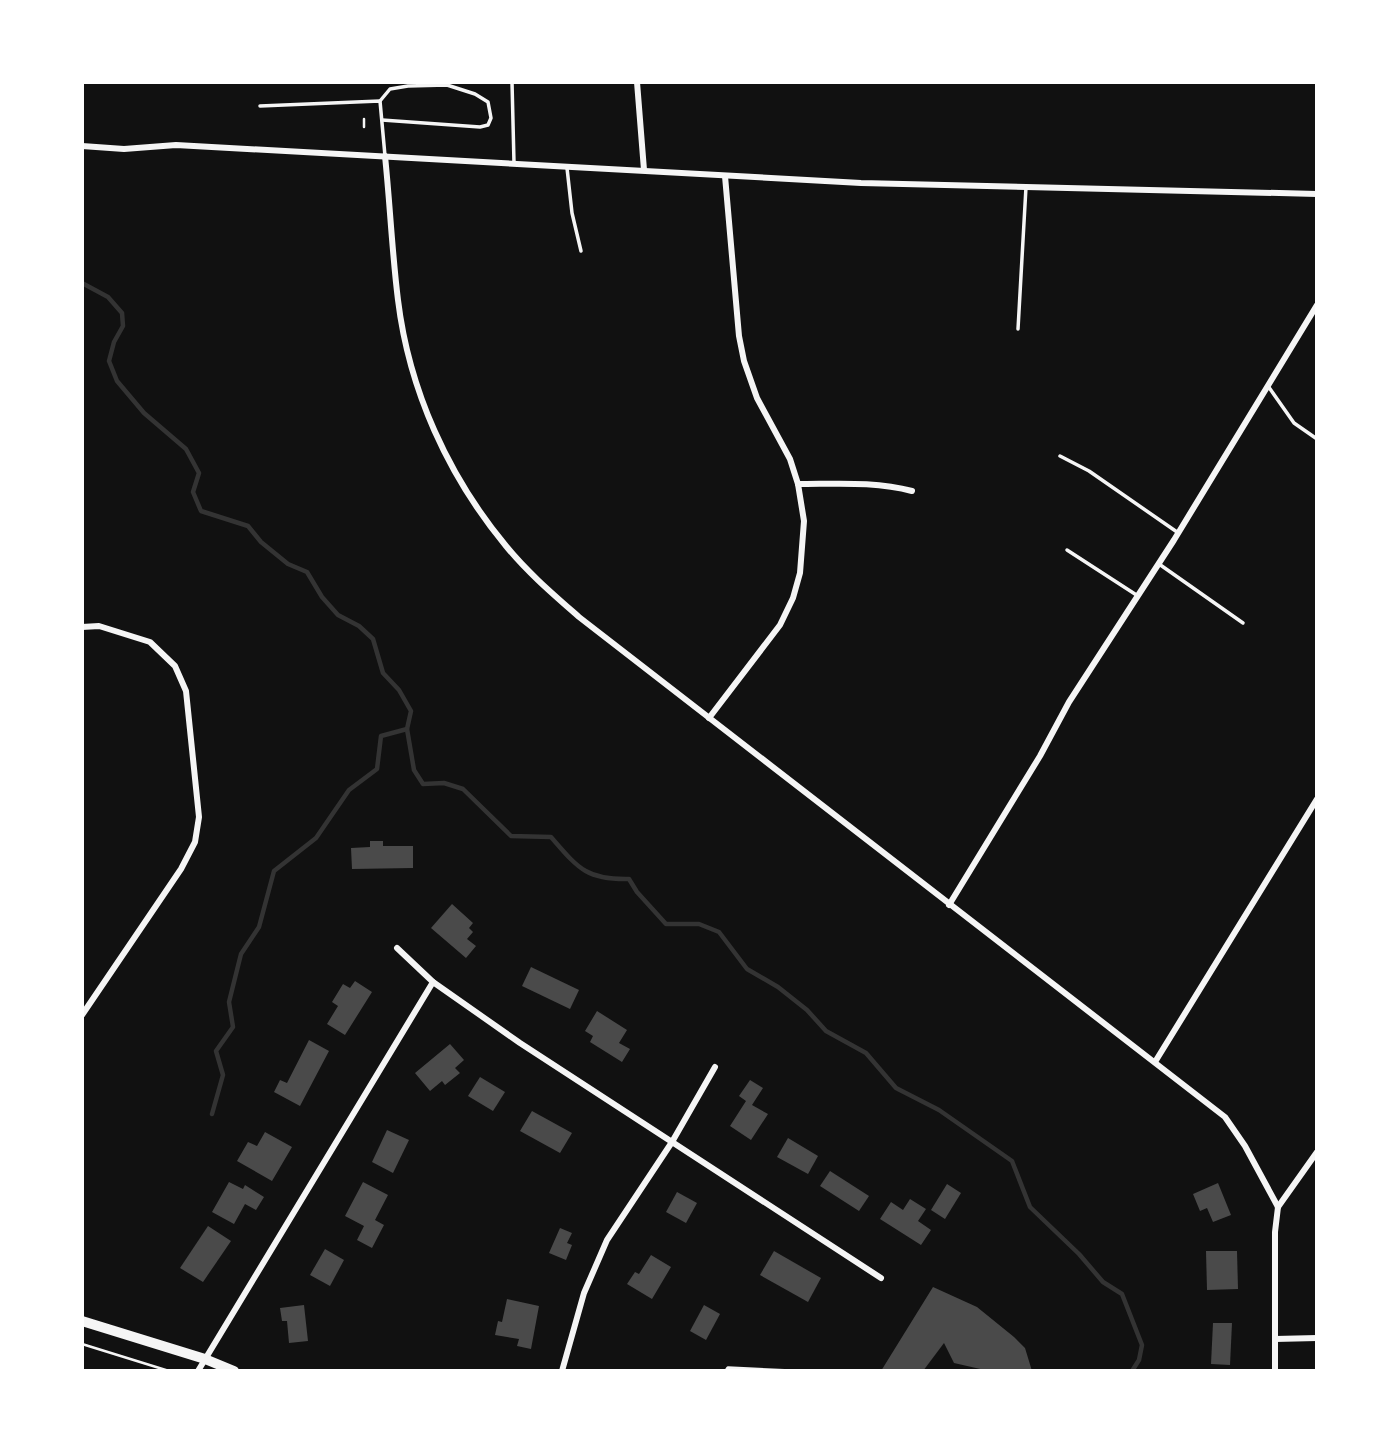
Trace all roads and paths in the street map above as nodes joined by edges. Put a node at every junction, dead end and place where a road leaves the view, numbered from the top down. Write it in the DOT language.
graph roads {
  1 [pos="512,82"];
  2 [pos="637,82"];
  3 [pos="380,101"];
  4 [pos="260,106"];
  5 [pos="364,119"];
  6 [pos="382,120"];
  7 [pos="364,127"];
  8 [pos="82,146"];
  9 [pos="385,156"];
  10 [pos="514,163"];
  11 [pos="567,166"];
  12 [pos="643,170"];
  13 [pos="725,176"];
  14 [pos="1026,187"];
  15 [pos="1317,194"];
  16 [pos="581,251"];
  17 [pos="1316,306"];
  18 [pos="1017,329"];
  19 [pos="1268,386"];
  20 [pos="1317,439"];
  21 [pos="1060,456"];
  22 [pos="798,484"];
  23 [pos="912,491"];
  24 [pos="1179,533"];
  25 [pos="1067,550"];
  26 [pos="1159,564"];
  27 [pos="1138,596"];
  28 [pos="1243,623"];
  29 [pos="82,628"];
  30 [pos="709,718"];
  31 [pos="1317,799"];
  32 [pos="949,905"];
  33 [pos="397,948"];
  34 [pos="433,982"];
  35 [pos="82,1015"];
  36 [pos="1155,1062"];
  37 [pos="715,1067"];
  38 [pos="672,1142"];
  39 [pos="1317,1152"];
  40 [pos="1278,1207"];
  41 [pos="881,1278"];
  42 [pos="82,1321"];
  43 [pos="1317,1338"];
  44 [pos="1275,1339"];
  45 [pos="82,1344"];
  46 [pos="205,1359"];
  47 [pos="774,1370"];
  48 [pos="169,1371"];
  49 [pos="198,1371"];
  50 [pos="234,1371"];
  51 [pos="562,1371"];
  52 [pos="726,1371"];
  53 [pos="790,1371"];
  54 [pos="1275,1371"];
  1 -- 10 [label="lane"];
  2 -- 12 [label="street"];
  3 -- 4 [label="lane"];
  3 -- 6 [label="lane"];
  3 -- 6 [label="lane"];
  5 -- 7 [label="path"];
  6 -- 9 [label="lane"];
  8 -- 9 [label="street"];
  9 -- 10 [label="street"];
  9 -- 30 [label="street"];
  10 -- 11 [label="street"];
  11 -- 12 [label="street"];
  11 -- 16 [label="lane"];
  12 -- 13 [label="street"];
  13 -- 14 [label="street"];
  13 -- 22 [label="street"];
  14 -- 15 [label="street"];
  14 -- 18 [label="lane"];
  17 -- 19 [label="street"];
  19 -- 20 [label="lane"];
  19 -- 24 [label="street"];
  21 -- 24 [label="lane"];
  22 -- 23 [label="street"];
  22 -- 30 [label="street"];
  24 -- 26 [label="street"];
  25 -- 27 [label="lane"];
  26 -- 27 [label="street"];
  26 -- 28 [label="lane"];
  27 -- 32 [label="street"];
  29 -- 35 [label="street"];
  30 -- 32 [label="street"];
  31 -- 36 [label="street"];
  32 -- 36 [label="street"];
  33 -- 34 [label="street"];
  34 -- 38 [label="street"];
  34 -- 46 [label="street"];
  36 -- 40 [label="street"];
  37 -- 38 [label="street"];
  38 -- 41 [label="street"];
  38 -- 51 [label="street"];
  39 -- 40 [label="street"];
  40 -- 44 [label="street"];
  42 -- 46 [label="main road"];
  43 -- 44 [label="street"];
  44 -- 54 [label="street"];
  45 -- 48 [label="path"];
  46 -- 49 [label="street"];
  46 -- 50 [label="main road"];
  47 -- 52 [label="lane"];
  47 -- 53 [label="lane"];
}
